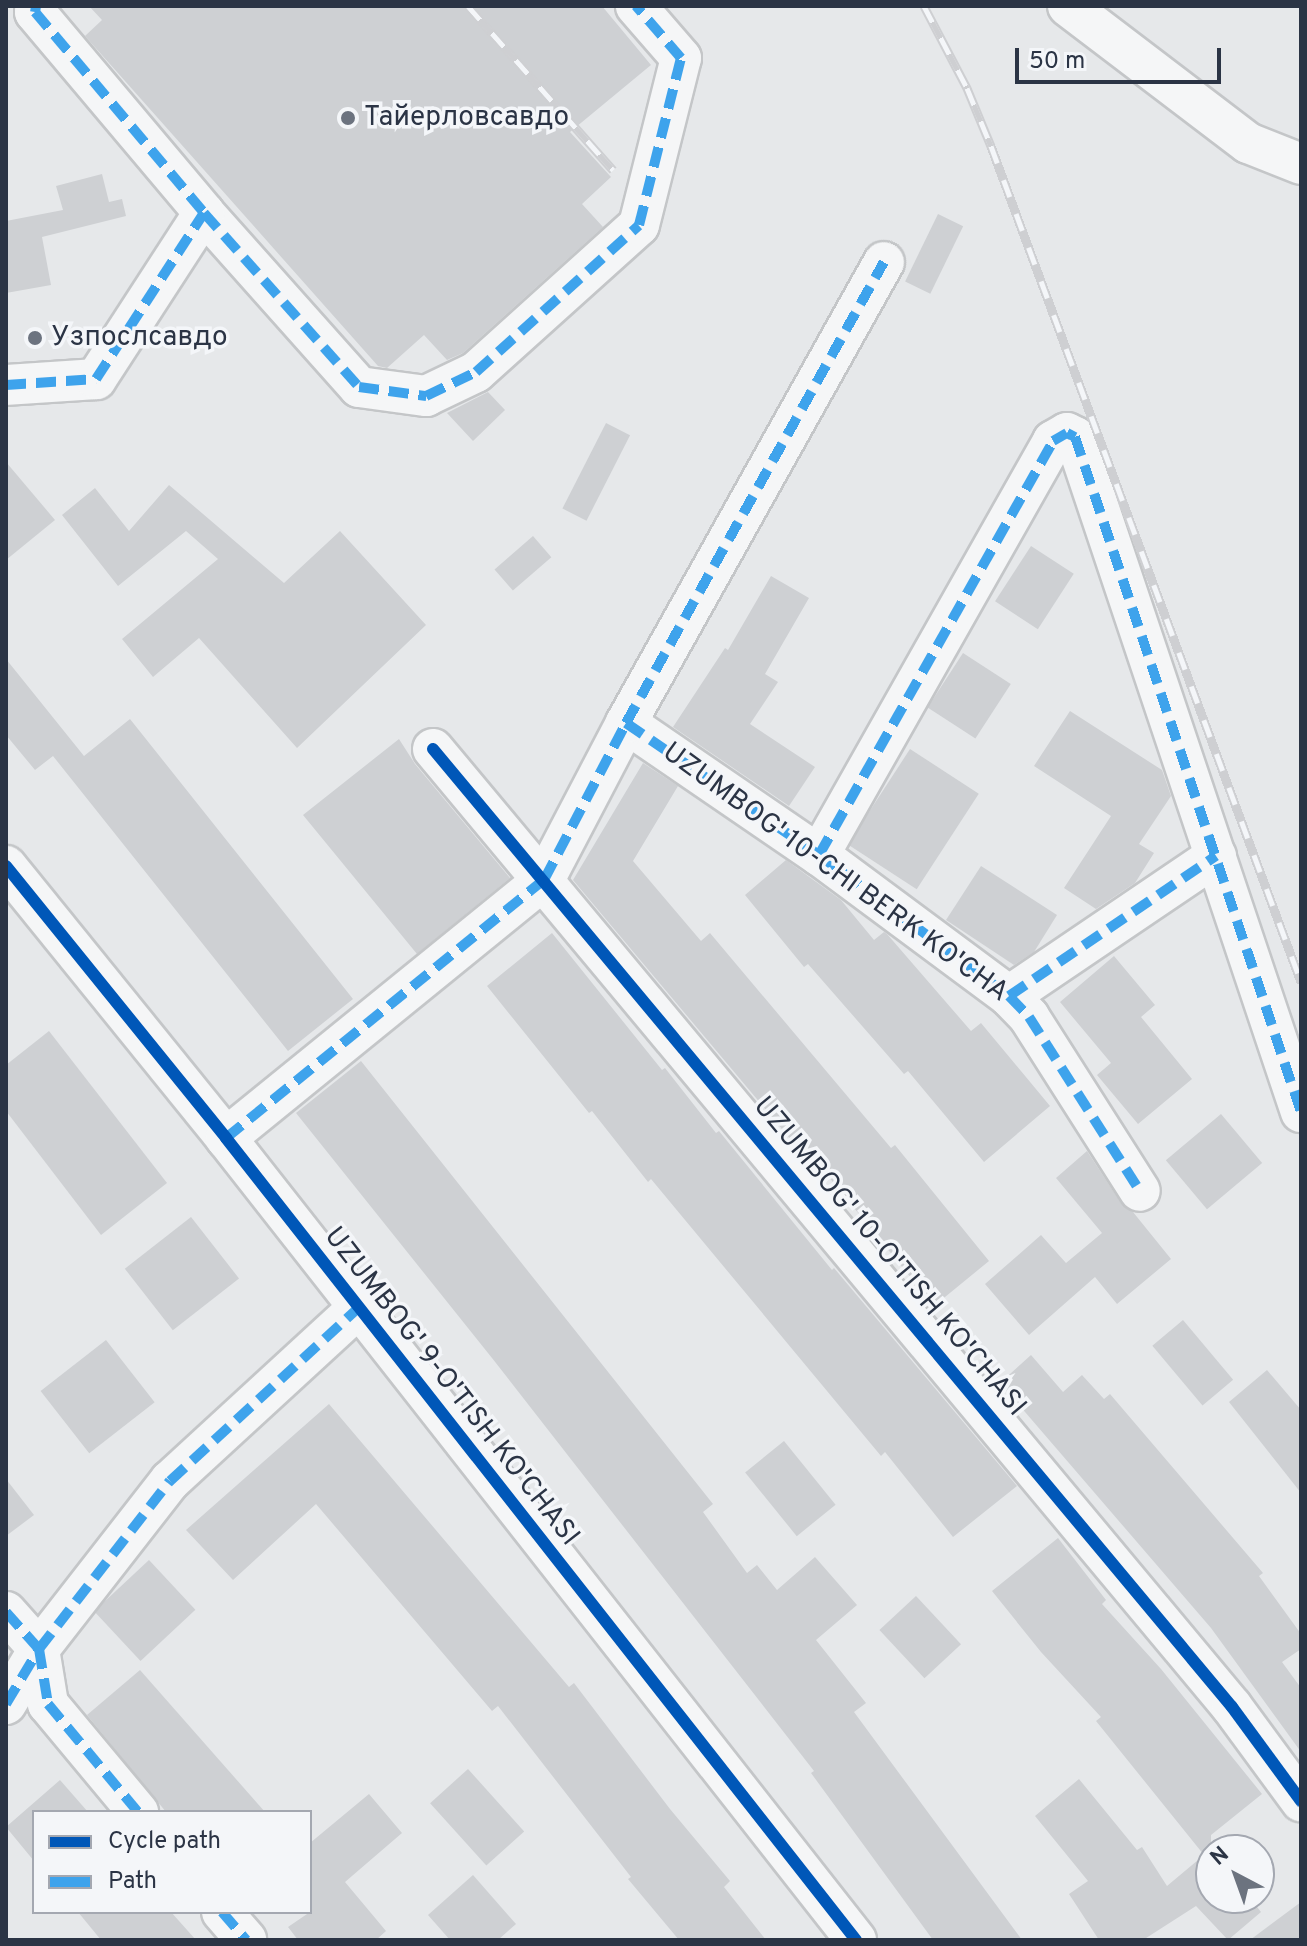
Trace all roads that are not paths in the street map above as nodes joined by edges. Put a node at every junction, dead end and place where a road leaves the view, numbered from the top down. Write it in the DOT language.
graph roads {
  1 [pos="36,6"];
  2 [pos="636,6"];
  3 [pos="1068,6"];
  4 [pos="1301,164"];
  5 [pos="204,213"];
  6 [pos="884,262"];
  7 [pos="6,385"];
  8 [pos="626,723"];
  9 [pos="433,749"];
  10 [pos="819,855"];
  11 [pos="1216,856"];
  12 [pos="6,866"];
  13 [pos="544,880"];
  14 [pos="1009,996"];
  15 [pos="1301,1112"];
  16 [pos="226,1138"];
  17 [pos="1140,1191"];
  18 [pos="357,1309"];
  19 [pos="6,1612"];
  20 [pos="39,1649"];
  21 [pos="6,1704"];
  22 [pos="1301,1801"];
  23 [pos="136,1810"];
  24 [pos="224,1914"];
  25 [pos="246,1940"];
  26 [pos="856,1940"];
  1 -- 5 [label="street"];
  2 -- 5 [label="street"];
  3 -- 4 [label="street"];
  5 -- 7 [label="street"];
  6 -- 8 [label="street"];
  8 -- 10 [label="street, UZUMBOG' 10-CHI BERK KO'CHA"];
  8 -- 13 [label="street"];
  9 -- 13 [label="street, UZUMBOG' 10-O'TISH KO'CHASI"];
  10 -- 11 [label="street"];
  10 -- 14 [label="street, UZUMBOG' 10-CHI BERK KO'CHA"];
  11 -- 14 [label="street"];
  11 -- 15 [label="street"];
  12 -- 16 [label="street, UZUMBOG' 9-O'TISH KO'CHASI"];
  13 -- 16 [label="street"];
  13 -- 22 [label="street, UZUMBOG' 10-O'TISH KO'CHASI"];
  14 -- 17 [label="street, UZUMBOG' 10-CHI BERK KO'CHA"];
  16 -- 18 [label="street, UZUMBOG' 9-O'TISH KO'CHASI"];
  18 -- 20 [label="street"];
  18 -- 26 [label="street, UZUMBOG' 9-O'TISH KO'CHASI"];
  19 -- 20 [label="street"];
  20 -- 21 [label="street"];
  20 -- 23 [label="street"];
  24 -- 25 [label="street"];
}
